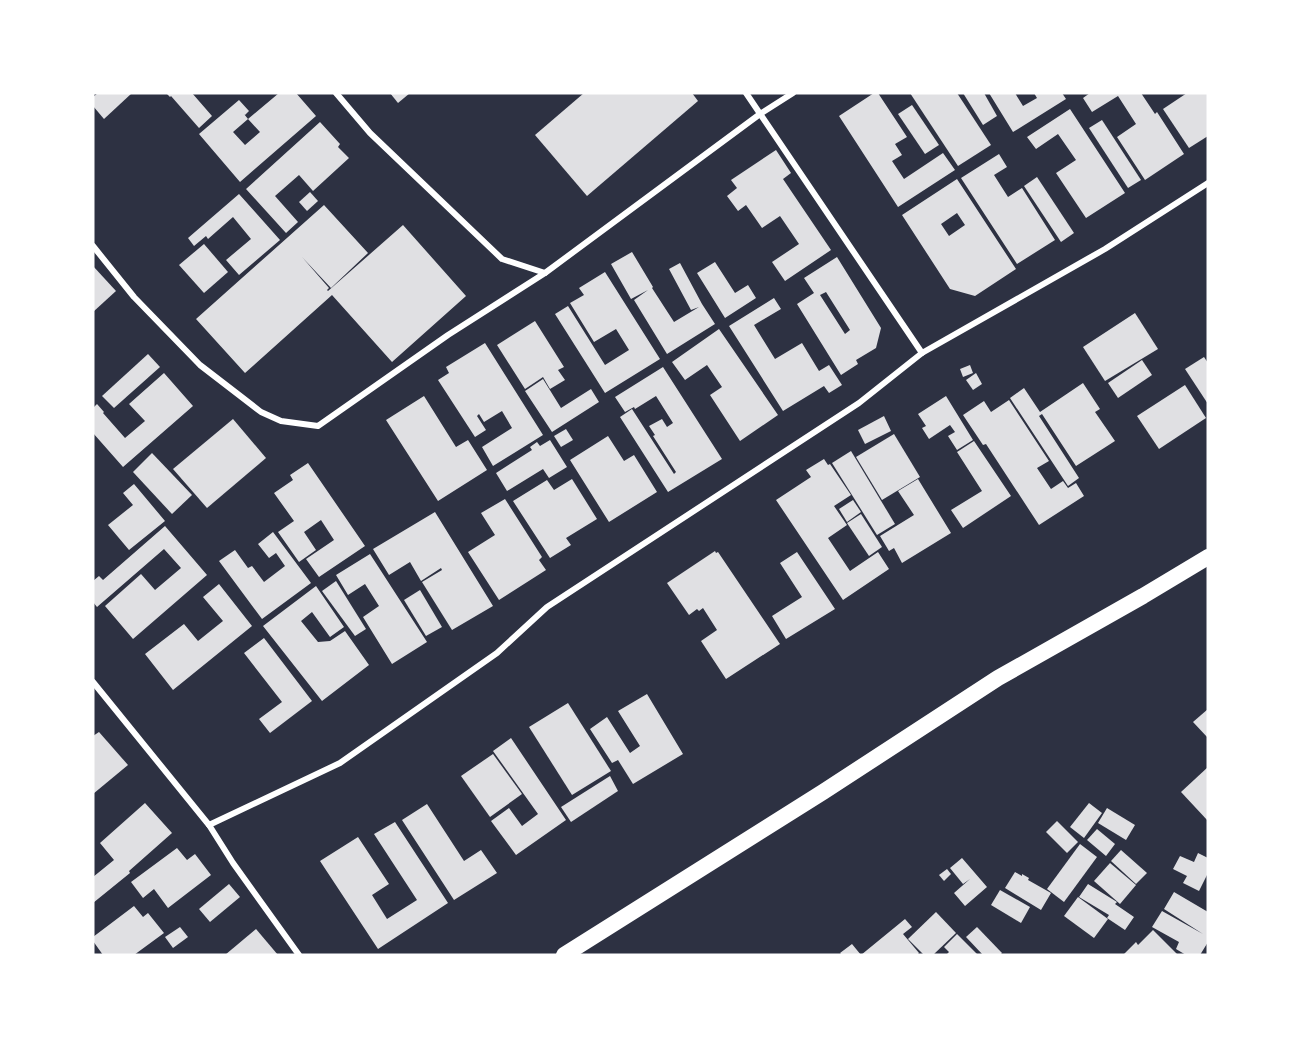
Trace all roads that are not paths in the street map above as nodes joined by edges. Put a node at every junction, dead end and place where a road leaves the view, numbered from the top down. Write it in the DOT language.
graph roads {
  1 [pos="336,93"];
  2 [pos="746,93"];
  3 [pos="793,93"];
  4 [pos="760,114"];
  5 [pos="1208,183"];
  6 [pos="93,246"];
  7 [pos="545,273"];
  8 [pos="922,353"];
  9 [pos="1208,557"];
  10 [pos="93,682"];
  11 [pos="209,825"];
  12 [pos="298,955"];
  13 [pos="564,955"];
  1 -- 7 [label="street"];
  2 -- 4 [label="street"];
  3 -- 4 [label="street"];
  4 -- 7 [label="street"];
  4 -- 8 [label="street"];
  5 -- 8 [label="street"];
  6 -- 7 [label="street"];
  8 -- 11 [label="street"];
  9 -- 13 [label="highway"];
  10 -- 11 [label="street"];
  11 -- 12 [label="street"];
}
